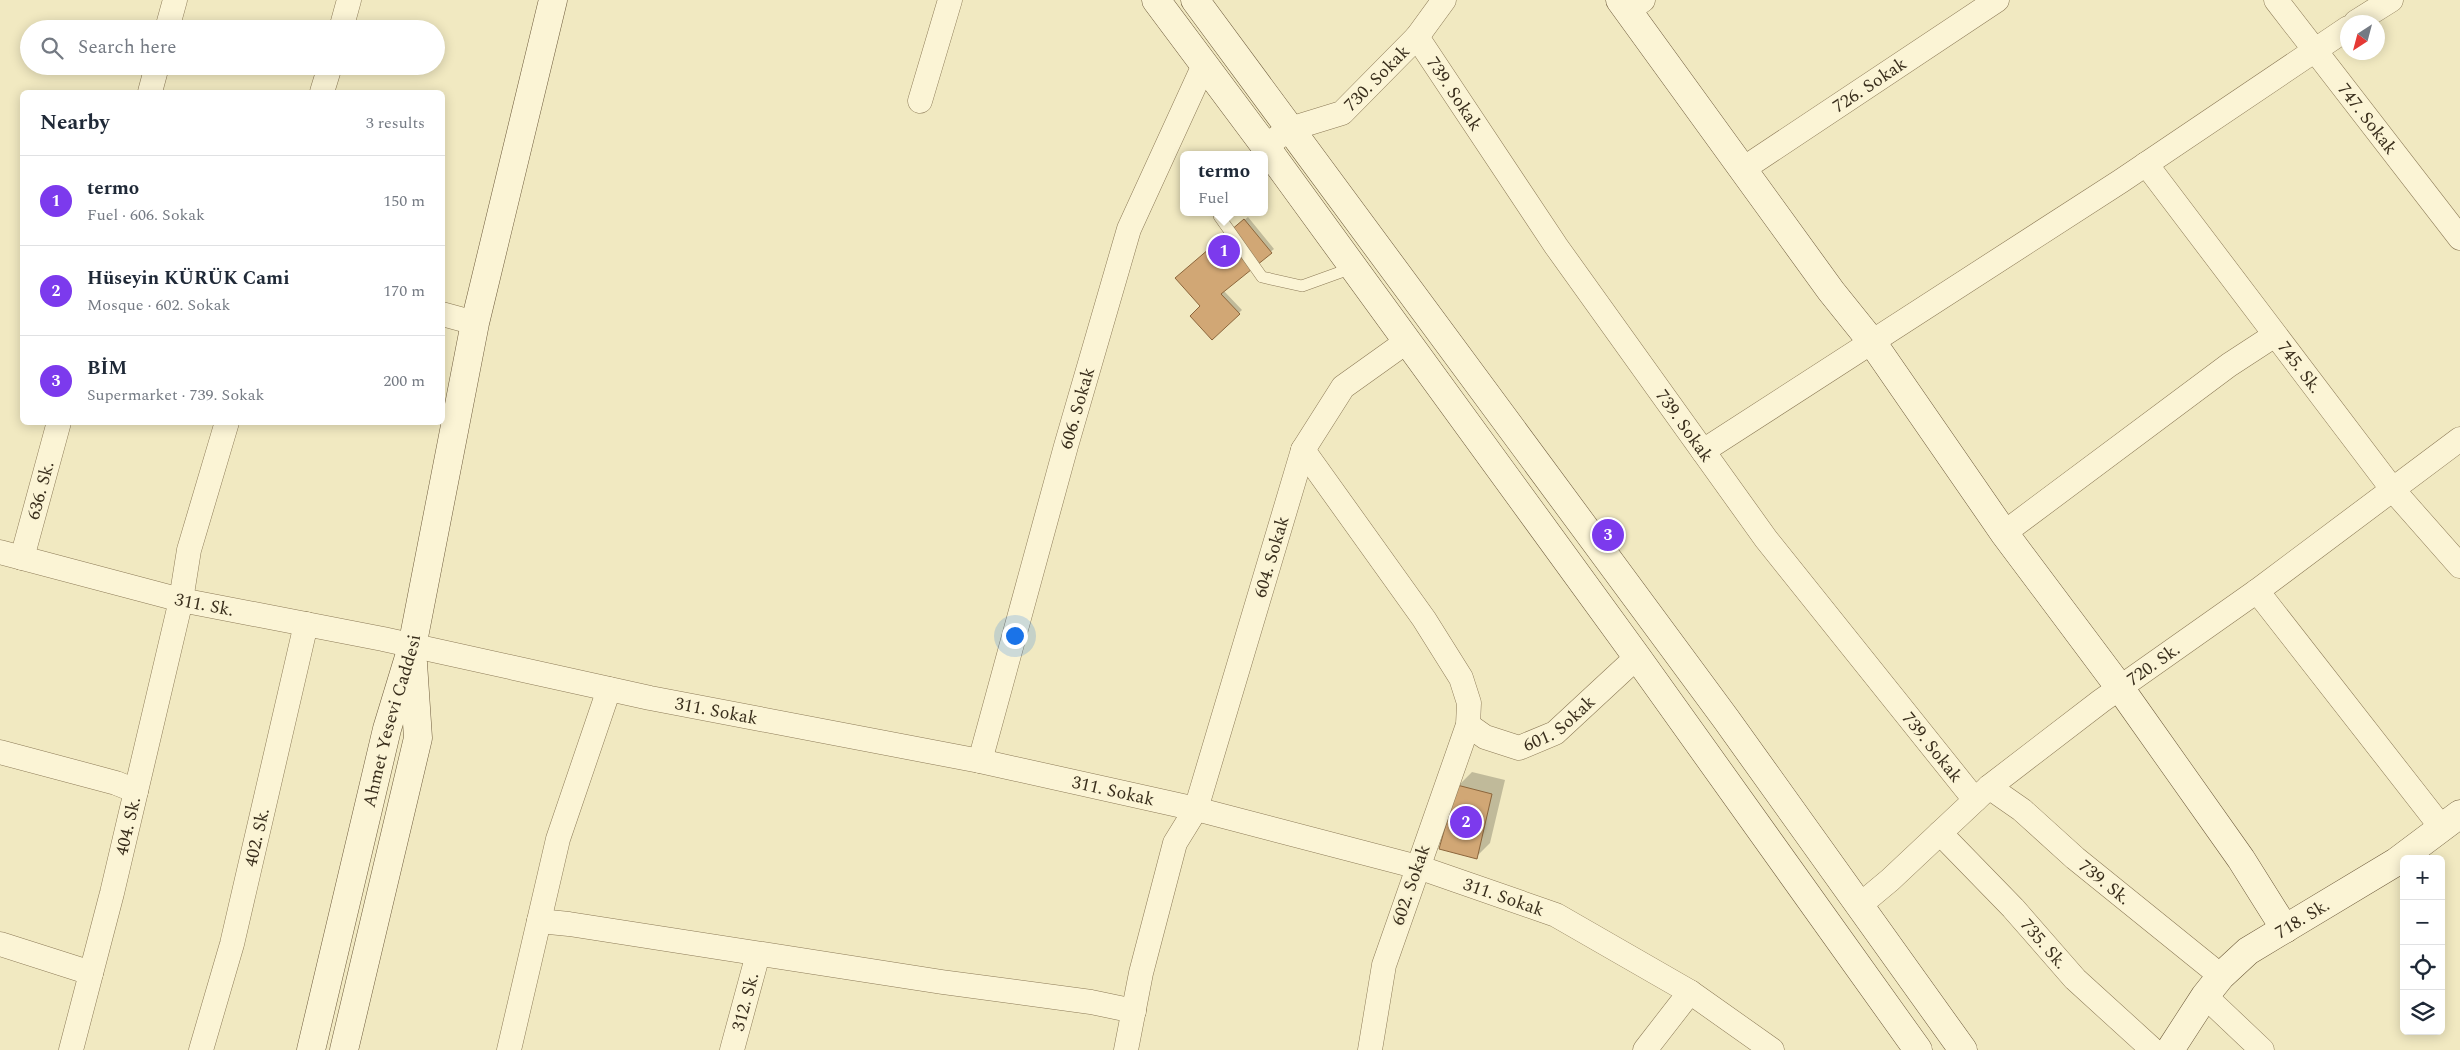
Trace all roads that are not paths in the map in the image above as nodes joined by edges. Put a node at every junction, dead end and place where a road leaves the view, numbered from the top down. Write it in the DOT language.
graph roads {
  1 [pos="175,0"];
  2 [pos="349,0"];
  3 [pos="553,0"];
  4 [pos="950,0"];
  5 [pos="1156,0"];
  6 [pos="1195,0"];
  7 [pos="1444,0"];
  8 [pos="1998,0"];
  9 [pos="2276,0"];
  10 [pos="2391,0"];
  11 [pos="1630,4"];
  12 [pos="2367,15"];
  13 [pos="169,20"];
  14 [pos="343,20"];
  15 [pos="2340,33"];
  16 [pos="1417,37"];
  17 [pos="2314,49"];
  18 [pos="1204,66"];
  19 [pos="155,75"];
  20 [pos="327,75"];
  21 [pos="151,90"];
  22 [pos="323,90"];
  23 [pos="920,101"];
  24 [pos="1290,129"];
  25 [pos="1259,150"];
  26 [pos="1268,161"];
  27 [pos="2146,164"];
  28 [pos="1743,169"];
  29 [pos="1219,216"];
  30 [pos="2460,238"];
  31 [pos="1386,259"];
  32 [pos="1352,268"];
  33 [pos="445,315"];
  34 [pos="475,323"];
  35 [pos="2275,335"];
  36 [pos="1406,342"];
  37 [pos="1872,342"];
  38 [pos="58,425"];
  39 [pos="226,425"];
  40 [pos="2460,438"];
  41 [pos="1303,450"];
  42 [pos="1703,451"];
  43 [pos="2393,490"];
  44 [pos="2004,532"];
  45 [pos="11,555"];
  46 [pos="2460,566"];
  47 [pos="2257,591"];
  48 [pos="181,600"];
  49 [pos="306,624"];
  50 [pos="412,647"];
  51 [pos="1637,657"];
  52 [pos="2120,688"];
  53 [pos="609,689"];
  54 [pos="1468,725"];
  55 [pos="0,752"];
  56 [pos="980,761"];
  57 [pos="136,791"];
  58 [pos="1982,793"];
  59 [pos="1196,809"];
  60 [pos="2451,821"];
  61 [pos="1940,832"];
  62 [pos="1418,867"];
  63 [pos="1860,905"];
  64 [pos="539,921"];
  65 [pos="2285,929"];
  66 [pos="0,944"];
  67 [pos="758,954"];
  68 [pos="91,973"];
  69 [pos="2213,986"];
  70 [pos="1690,992"];
  71 [pos="1134,1011"];
  72 [pos="71,1050"];
  73 [pos="202,1050"];
  74 [pos="310,1050"];
  75 [pos="344,1050"];
  76 [pos="509,1050"];
  77 [pos="732,1050"];
  78 [pos="1126,1050"];
  79 [pos="1370,1050"];
  80 [pos="1645,1050"];
  81 [pos="1772,1050"];
  82 [pos="1918,1050"];
  83 [pos="1963,1050"];
  84 [pos="2153,1050"];
  85 [pos="2170,1050"];
  86 [pos="2262,1050"];
  1 -- 13 [label="street"];
  2 -- 14 [label="street"];
  3 -- 34 [label="street"];
  4 -- 23 [label="street"];
  5 -- 18 [label="street"];
  6 -- 24 [label="street"];
  7 -- 16 [label="street, 730. Sokak"];
  8 -- 28 [label="street, 726. Sokak"];
  9 -- 17 [label="street, 747. Sokak"];
  10 -- 12 [label="street"];
  11 -- 28 [label="street"];
  15 -- 17 [label="street"];
  16 -- 24 [label="street, 730. Sokak"];
  16 -- 42 [label="street, 739. Sokak"];
  17 -- 27 [label="street"];
  17 -- 30 [label="street, 747. Sokak"];
  18 -- 25 [label="street"];
  18 -- 56 [label="street, 606. Sokak"];
  19 -- 21 [label="street"];
  20 -- 22 [label="street"];
  24 -- 25 [label="street, 730. Sokak"];
  24 -- 31 [label="street"];
  26 -- 32 [label="street"];
  27 -- 35 [label="street, 745. Sk."];
  27 -- 37 [label="street"];
  28 -- 37 [label="street"];
  29 -- 32 [label="lane"];
  31 -- 32 [label="street"];
  31 -- 63 [label="street"];
  32 -- 36 [label="street"];
  33 -- 34 [label="street"];
  34 -- 50 [label="street"];
  35 -- 43 [label="street, 745. Sk."];
  35 -- 44 [label="street"];
  36 -- 41 [label="street, 604. Sokak"];
  36 -- 51 [label="street"];
  37 -- 42 [label="street"];
  37 -- 44 [label="street"];
  38 -- 45 [label="street, 636. Sk."];
  39 -- 48 [label="street, 404. Sk."];
  40 -- 43 [label="street, 720. Sk."];
  41 -- 54 [label="street, 602. Sokak"];
  41 -- 59 [label="street, 604. Sokak"];
  42 -- 58 [label="street, 739. Sokak"];
  43 -- 46 [label="street, 745. Sk."];
  43 -- 47 [label="street, 720. Sk."];
  44 -- 52 [label="street"];
  45 -- 48 [label="street, 311. Sk."];
  47 -- 52 [label="street, 720. Sk."];
  47 -- 60 [label="street"];
  48 -- 49 [label="street, 311. Sk."];
  48 -- 57 [label="street, 404. Sk."];
  49 -- 50 [label="street, 311. Sk."];
  49 -- 73 [label="street, 402. Sk."];
  50 -- 53 [label="street, 311. Sokak"];
  50 -- 74 [label="street, Ahmet Yesevi Caddesi"];
  50 -- 75 [label="street, Ahmet Yesevi Caddesi"];
  51 -- 54 [label="street, 601. Sokak"];
  51 -- 82 [label="street"];
  52 -- 58 [label="street, 720. Sk."];
  52 -- 65 [label="street"];
  53 -- 56 [label="street, 311. Sokak"];
  53 -- 64 [label="street"];
  54 -- 62 [label="street, 602. Sokak"];
  55 -- 57 [label="street"];
  56 -- 59 [label="street, 311. Sokak"];
  57 -- 68 [label="street, 404. Sk."];
  58 -- 61 [label="street, 720. Sk."];
  58 -- 69 [label="street, 739. Sk."];
  59 -- 62 [label="street, 311. Sokak"];
  59 -- 71 [label="street, 604. Sokak"];
  60 -- 65 [label="street, 718. Sk."];
  61 -- 63 [label="street, 720. Sk."];
  61 -- 84 [label="street, 735. Sk."];
  62 -- 70 [label="street, 311. Sokak"];
  62 -- 79 [label="street, 602. Sokak"];
  63 -- 83 [label="street"];
  64 -- 67 [label="street"];
  64 -- 76 [label="street"];
  65 -- 69 [label="street, 718. Sk."];
  66 -- 68 [label="street"];
  67 -- 71 [label="street"];
  67 -- 77 [label="street, 312. Sk."];
  68 -- 72 [label="street, 404. Sk."];
  69 -- 85 [label="street, 718. Sk."];
  69 -- 86 [label="street, 739. Sk."];
  70 -- 80 [label="street"];
  70 -- 81 [label="street, 311. Sokak"];
  71 -- 78 [label="street, 604. Sokak"];
}
